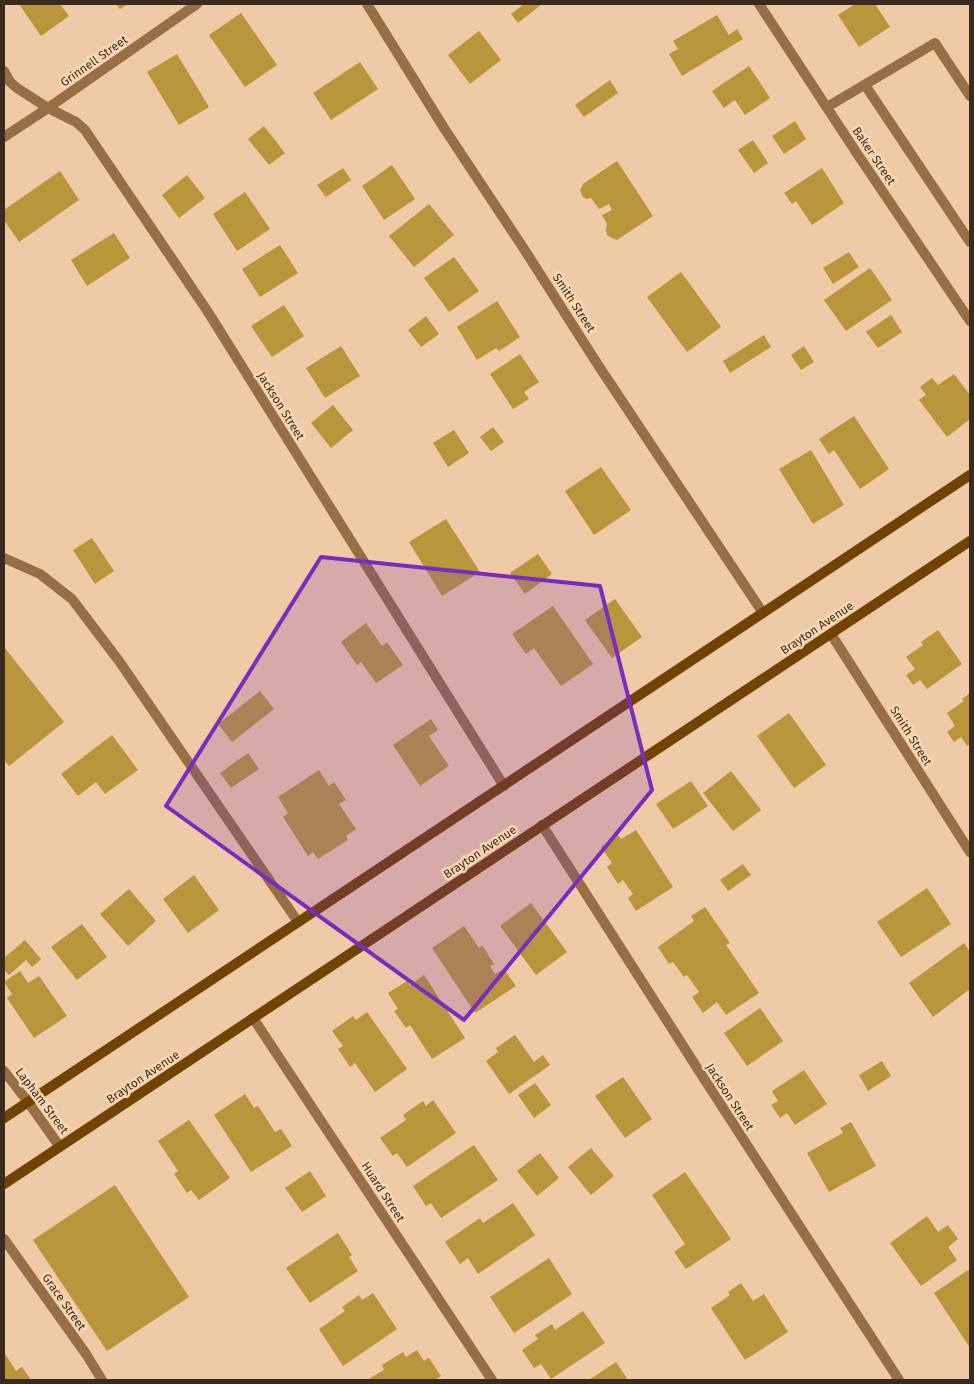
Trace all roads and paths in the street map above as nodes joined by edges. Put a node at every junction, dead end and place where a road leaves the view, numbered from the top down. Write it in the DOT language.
graph roads {
  1 [pos="197,4"];
  2 [pos="366,4"];
  3 [pos="759,4"];
  4 [pos="4,71"];
  5 [pos="865,85"];
  6 [pos="970,96"];
  7 [pos="827,107"];
  8 [pos="48,108"];
  9 [pos="4,137"];
  10 [pos="970,242"];
  11 [pos="970,321"];
  12 [pos="970,475"];
  13 [pos="970,541"];
  14 [pos="4,558"];
  15 [pos="763,613"];
  16 [pos="831,634"];
  17 [pos="504,786"];
  18 [pos="542,825"];
  19 [pos="970,852"];
  20 [pos="298,922"];
  21 [pos="253,1018"];
  22 [pos="4,1071"];
  23 [pos="28,1102"];
  24 [pos="4,1118"];
  25 [pos="60,1147"];
  26 [pos="4,1184"];
  27 [pos="4,1239"];
  28 [pos="102,1380"];
  29 [pos="492,1380"];
  30 [pos="900,1380"];
  1 -- 8 [label="street, Grinnell Street"];
  2 -- 15 [label="street, Smith Street"];
  3 -- 7 [label="street, Baker Street"];
  4 -- 8 [label="street, Jackson Street"];
  5 -- 6 [label="street"];
  5 -- 7 [label="street"];
  5 -- 10 [label="street"];
  7 -- 11 [label="street, Baker Street"];
  8 -- 9 [label="street, Grinnell Street"];
  8 -- 17 [label="street, Jackson Street"];
  12 -- 15 [label="main road"];
  13 -- 16 [label="main road, Brayton Avenue"];
  14 -- 20 [label="street"];
  15 -- 17 [label="main road"];
  16 -- 18 [label="main road, Brayton Avenue"];
  16 -- 19 [label="street, Smith Street"];
  17 -- 20 [label="main road"];
  18 -- 21 [label="main road, Brayton Avenue"];
  18 -- 30 [label="street, Jackson Street"];
  20 -- 23 [label="main road"];
  21 -- 25 [label="main road, Brayton Avenue"];
  21 -- 29 [label="street, Huard Street"];
  22 -- 23 [label="street, Lapham Street"];
  23 -- 24 [label="main road"];
  23 -- 25 [label="street, Lapham Street"];
  25 -- 26 [label="main road, Brayton Avenue"];
  27 -- 28 [label="street, Grace Street"];
}
